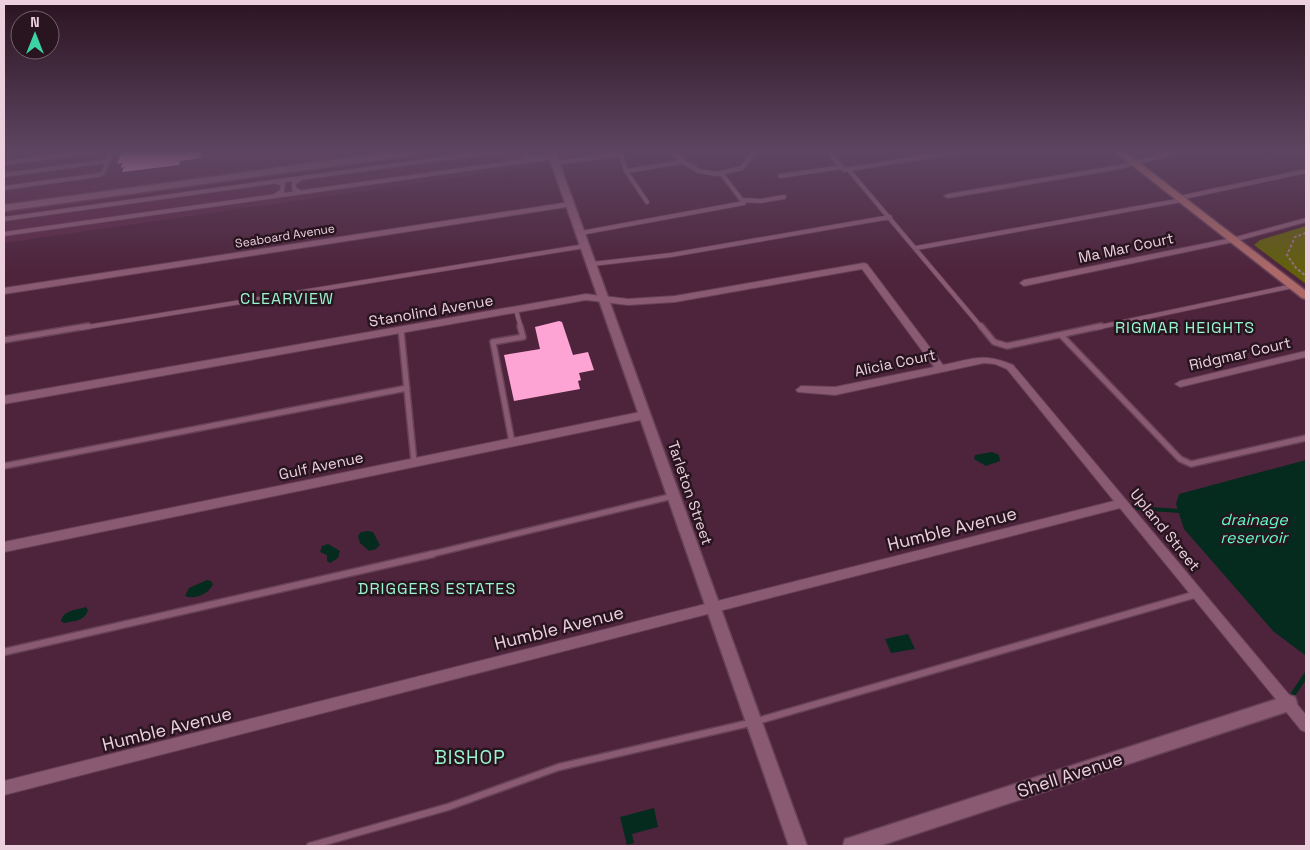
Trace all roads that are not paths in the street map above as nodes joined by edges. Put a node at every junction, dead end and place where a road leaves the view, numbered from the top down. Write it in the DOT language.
graph roads {
  1 [pos="102,191"];
  2 [pos="130,191"];
  3 [pos="207,191"];
  4 [pos="282,191"];
  5 [pos="297,191"];
  6 [pos="317,191"];
  7 [pos="565,191"];
  8 [pos="639,191"];
  9 [pos="735,191"];
  10 [pos="867,191"];
  11 [pos="981,191"];
  12 [pos="1170,191"];
  13 [pos="1218,191"];
  14 [pos="301,193"];
  15 [pos="275,196"];
  16 [pos="948,196"];
  17 [pos="784,198"];
  18 [pos="1181,199"];
  19 [pos="742,200"];
  20 [pos="4,202"];
  21 [pos="647,202"];
  22 [pos="570,204"];
  23 [pos="4,208"];
  24 [pos="890,217"];
  25 [pos="4,220"];
  26 [pos="1306,220"];
  27 [pos="4,234"];
  28 [pos="583,239"];
  29 [pos="1233,240"];
  30 [pos="916,248"];
  31 [pos="592,264"];
  32 [pos="1024,283"];
  33 [pos="1293,286"];
  34 [pos="4,291"];
  35 [pos="1306,296"];
  36 [pos="604,299"];
  37 [pos="516,310"];
  38 [pos="401,330"];
  39 [pos="1060,335"];
  40 [pos="4,340"];
  41 [pos="1306,354"];
  42 [pos="996,361"];
  43 [pos="941,369"];
  44 [pos="1180,384"];
  45 [pos="407,388"];
  46 [pos="801,390"];
  47 [pos="4,400"];
  48 [pos="645,414"];
  49 [pos="1306,438"];
  50 [pos="512,442"];
  51 [pos="414,462"];
  52 [pos="4,466"];
  53 [pos="674,496"];
  54 [pos="1124,503"];
  55 [pos="4,547"];
  56 [pos="1198,594"];
  57 [pos="713,607"];
  58 [pos="4,652"];
  59 [pos="1289,704"];
  60 [pos="754,722"];
  61 [pos="1306,725"];
  62 [pos="4,788"];
  63 [pos="310,846"];
  64 [pos="798,846"];
  65 [pos="852,846"];
  1 -- 20 [label="street"];
  2 -- 23 [label="street"];
  3 -- 25 [label="lane"];
  4 -- 15 [label="lane"];
  5 -- 14 [label="lane"];
  6 -- 14 [label="lane"];
  7 -- 22 [label="street, Tarleton Street"];
  8 -- 21 [label="lane"];
  9 -- 19 [label="lane"];
  10 -- 24 [label="lane"];
  11 -- 16 [label="street"];
  12 -- 18 [label="main road"];
  13 -- 18 [label="lane"];
  14 -- 15 [label="lane"];
  15 -- 27 [label="lane"];
  17 -- 19 [label="lane"];
  18 -- 29 [label="main road"];
  18 -- 30 [label="lane"];
  19 -- 28 [label="lane"];
  22 -- 28 [label="street, Tarleton Street"];
  22 -- 34 [label="street, Seaboard Avenue"];
  24 -- 30 [label="lane"];
  24 -- 31 [label="lane"];
  26 -- 29 [label="street, Ma Mar Court"];
  28 -- 31 [label="street, Tarleton Street"];
  28 -- 40 [label="lane"];
  29 -- 32 [label="street, Ma Mar Court"];
  29 -- 33 [label="main road"];
  30 -- 39 [label="lane"];
  31 -- 36 [label="street, Tarleton Street"];
  33 -- 35 [label="main road"];
  33 -- 39 [label="lane"];
  36 -- 37 [label="street, Stanolind Avenue"];
  36 -- 43 [label="street, Stanolind Avenue"];
  36 -- 48 [label="street, Tarleton Street"];
  37 -- 38 [label="street, Stanolind Avenue"];
  37 -- 50 [label="lane"];
  38 -- 45 [label="lane"];
  38 -- 47 [label="street, Stanolind Avenue"];
  39 -- 49 [label="lane"];
  41 -- 44 [label="street, Ridgmar Court"];
  42 -- 43 [label="street, Alicia Court"];
  42 -- 54 [label="street, Upland Street"];
  43 -- 46 [label="street, Alicia Court"];
  45 -- 51 [label="lane"];
  45 -- 52 [label="lane"];
  48 -- 50 [label="street, Gulf Avenue"];
  48 -- 53 [label="street, Tarleton Street"];
  50 -- 51 [label="street, Gulf Avenue"];
  51 -- 55 [label="street, Gulf Avenue"];
  53 -- 57 [label="street, Tarleton Street"];
  53 -- 58 [label="lane"];
  54 -- 56 [label="street, Upland Street"];
  54 -- 57 [label="street, Humble Avenue"];
  56 -- 59 [label="street, Upland Street"];
  56 -- 60 [label="lane"];
  57 -- 60 [label="street, Tarleton Street"];
  57 -- 62 [label="street, Humble Avenue"];
  59 -- 61 [label="street, Upland Street"];
  59 -- 65 [label="street, Shell Avenue"];
  60 -- 63 [label="lane"];
  60 -- 64 [label="street, Tarleton Street"];
}
